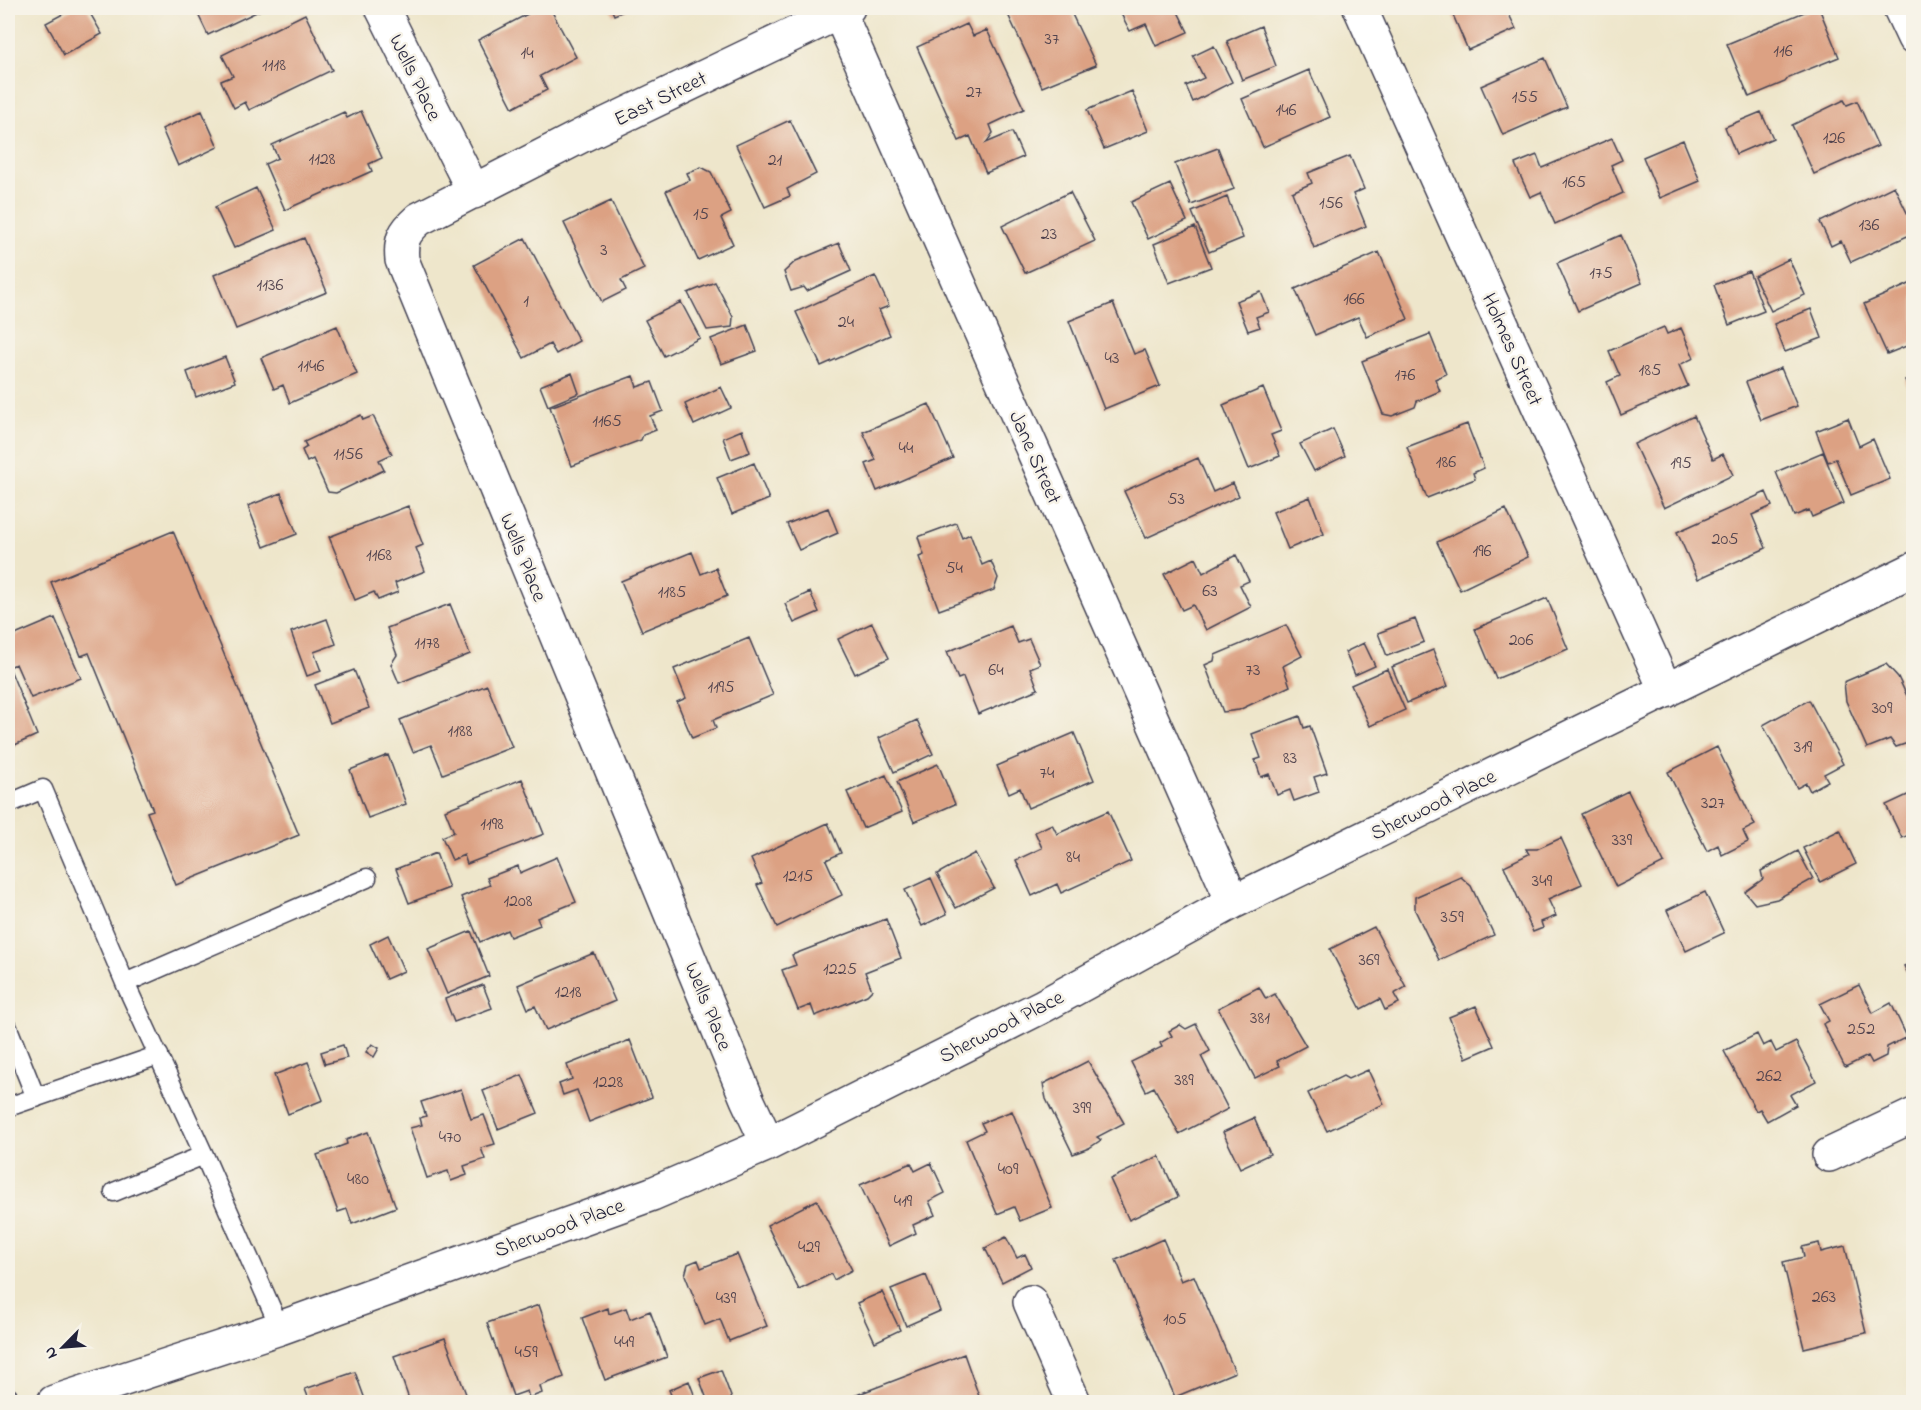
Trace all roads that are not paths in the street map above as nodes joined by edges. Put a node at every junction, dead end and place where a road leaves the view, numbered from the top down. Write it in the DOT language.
graph roads {
  1 [pos="382,8"];
  2 [pos="1360,8"];
  3 [pos="1900,8"];
  4 [pos="844,10"];
  5 [pos="1914,38"];
  6 [pos="474,192"];
  7 [pos="1914,569"];
  8 [pos="1666,691"];
  9 [pos="8,804"];
  10 [pos="367,878"];
  11 [pos="1233,902"];
  12 [pos="125,982"];
  13 [pos="8,1028"];
  14 [pos="159,1055"];
  15 [pos="36,1098"];
  16 [pos="8,1107"];
  17 [pos="1914,1115"];
  18 [pos="768,1144"];
  19 [pos="204,1155"];
  20 [pos="1830,1155"];
  21 [pos="114,1192"];
  22 [pos="1030,1302"];
  23 [pos="280,1328"];
  24 [pos="8,1397"];
  25 [pos="10,1402"];
  26 [pos="54,1402"];
  27 [pos="1074,1402"];
  1 -- 6 [label="street, Wells Place"];
  2 -- 8 [label="street, Holmes Street"];
  3 -- 5 [label="street"];
  4 -- 6 [label="street, East Street"];
  4 -- 11 [label="street, Jane Street"];
  6 -- 18 [label="street, Wells Place"];
  7 -- 8 [label="street, Sherwood Place"];
  8 -- 11 [label="street, Sherwood Place"];
  9 -- 12 [label="lane"];
  10 -- 12 [label="lane"];
  11 -- 18 [label="street, Sherwood Place"];
  12 -- 14 [label="lane"];
  13 -- 15 [label="lane"];
  14 -- 15 [label="lane"];
  14 -- 19 [label="lane"];
  15 -- 16 [label="lane"];
  17 -- 20 [label="street"];
  18 -- 23 [label="street, Sherwood Place"];
  19 -- 21 [label="lane"];
  19 -- 23 [label="lane"];
  22 -- 27 [label="street"];
  23 -- 26 [label="street, Sherwood Place"];
  24 -- 25 [label="lane"];
}
